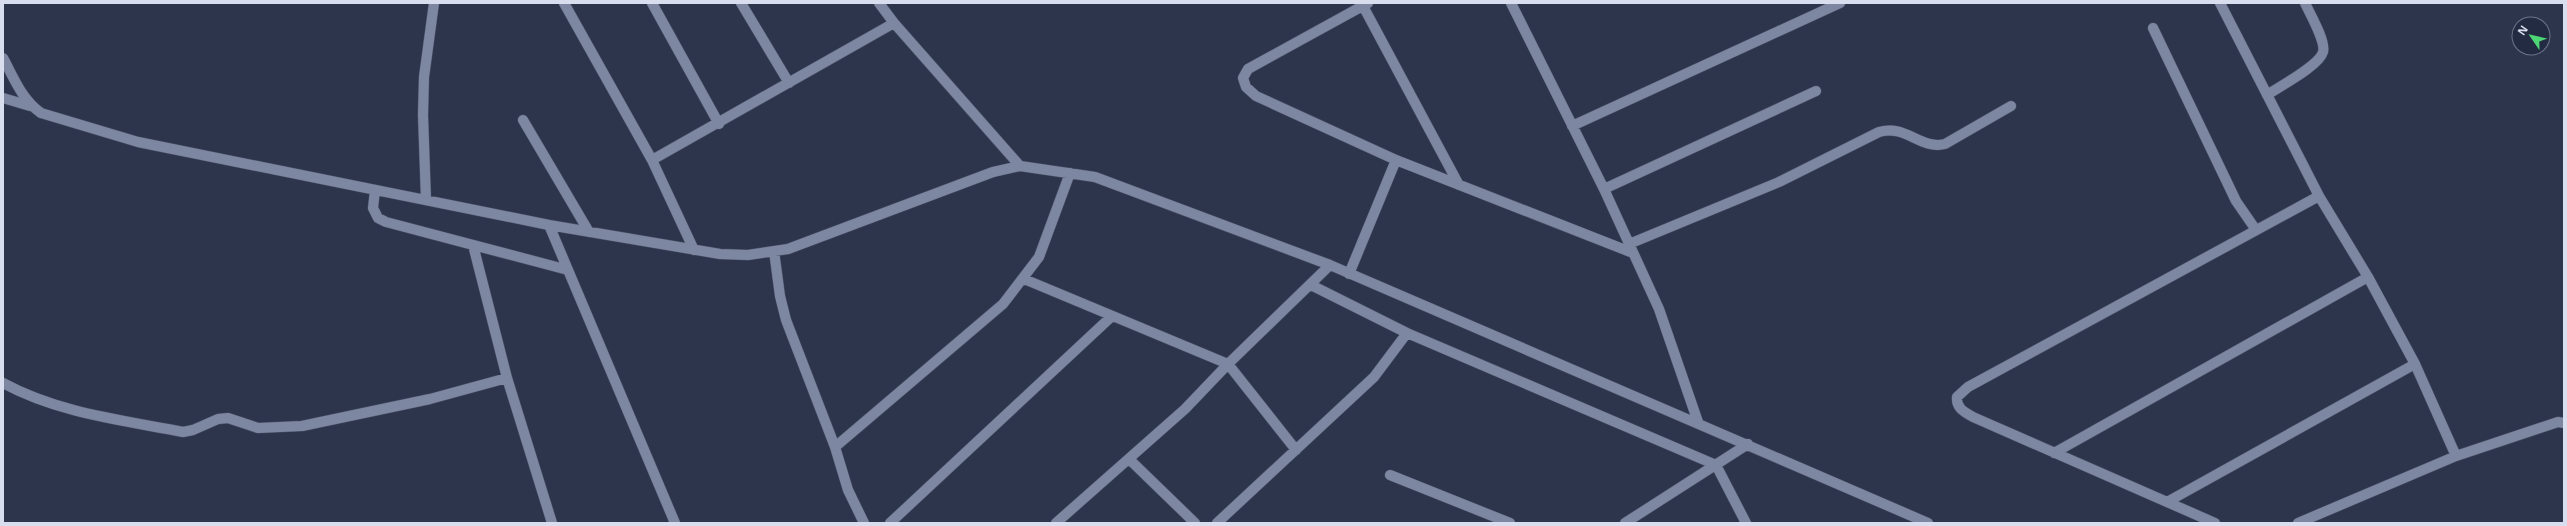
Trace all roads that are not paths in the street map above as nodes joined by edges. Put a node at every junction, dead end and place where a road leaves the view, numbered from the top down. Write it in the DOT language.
graph roads {
  1 [pos="434,3"];
  2 [pos="564,3"];
  3 [pos="652,3"];
  4 [pos="741,3"];
  5 [pos="879,3"];
  6 [pos="1511,3"];
  7 [pos="1840,3"];
  8 [pos="2220,3"];
  9 [pos="2305,3"];
  10 [pos="1366,4"];
  11 [pos="894,23"];
  12 [pos="2153,28"];
  13 [pos="3,58"];
  14 [pos="789,83"];
  15 [pos="1816,91"];
  16 [pos="2267,95"];
  17 [pos="3,98"];
  18 [pos="30,106"];
  19 [pos="2011,106"];
  20 [pos="524,120"];
  21 [pos="719,124"];
  22 [pos="1572,126"];
  23 [pos="652,160"];
  24 [pos="1396,160"];
  25 [pos="1020,166"];
  26 [pos="1070,174"];
  27 [pos="1459,185"];
  28 [pos="1604,189"];
  29 [pos="374,190"];
  30 [pos="2319,196"];
  31 [pos="426,200"];
  32 [pos="549,225"];
  33 [pos="2256,230"];
  34 [pos="589,232"];
  35 [pos="474,245"];
  36 [pos="1631,248"];
  37 [pos="694,250"];
  38 [pos="774,251"];
  39 [pos="1330,265"];
  40 [pos="568,270"];
  41 [pos="1349,274"];
  42 [pos="2368,276"];
  43 [pos="1024,279"];
  44 [pos="1311,285"];
  45 [pos="1112,316"];
  46 [pos="1407,333"];
  47 [pos="1228,364"];
  48 [pos="2415,364"];
  49 [pos="507,378"];
  50 [pos="3,383"];
  51 [pos="1698,422"];
  52 [pos="2564,423"];
  53 [pos="1748,444"];
  54 [pos="835,447"];
  55 [pos="1296,450"];
  56 [pos="2054,454"];
  57 [pos="2456,456"];
  58 [pos="1129,459"];
  59 [pos="1716,465"];
  60 [pos="1390,475"];
  61 [pos="2167,502"];
  62 [pos="552,523"];
  63 [pos="675,523"];
  64 [pos="864,523"];
  65 [pos="890,523"];
  66 [pos="1056,523"];
  67 [pos="1195,523"];
  68 [pos="1217,523"];
  69 [pos="1510,523"];
  70 [pos="1625,523"];
  71 [pos="1746,523"];
  72 [pos="1928,523"];
  73 [pos="2215,523"];
  74 [pos="2298,523"];
  1 -- 31 [label="street"];
  2 -- 23 [label="street"];
  3 -- 21 [label="street"];
  4 -- 14 [label="street"];
  5 -- 11 [label="street"];
  6 -- 22 [label="street"];
  7 -- 22 [label="street"];
  8 -- 16 [label="street"];
  9 -- 16 [label="street"];
  10 -- 24 [label="street"];
  10 -- 27 [label="street"];
  11 -- 14 [label="street"];
  11 -- 25 [label="street"];
  12 -- 33 [label="street"];
  13 -- 18 [label="street"];
  14 -- 21 [label="street"];
  15 -- 28 [label="street"];
  16 -- 30 [label="street"];
  17 -- 18 [label="street"];
  18 -- 29 [label="street"];
  19 -- 36 [label="street"];
  20 -- 34 [label="street"];
  21 -- 23 [label="street"];
  22 -- 28 [label="street"];
  23 -- 37 [label="street"];
  24 -- 27 [label="street"];
  24 -- 41 [label="street"];
  25 -- 26 [label="street"];
  25 -- 38 [label="street"];
  26 -- 39 [label="street"];
  26 -- 43 [label="street"];
  27 -- 36 [label="street"];
  28 -- 36 [label="street"];
  29 -- 31 [label="street"];
  29 -- 35 [label="street"];
  30 -- 33 [label="street"];
  30 -- 42 [label="street"];
  31 -- 32 [label="street"];
  32 -- 34 [label="street"];
  32 -- 40 [label="street"];
  33 -- 56 [label="street"];
  34 -- 37 [label="street"];
  35 -- 40 [label="street"];
  35 -- 49 [label="street"];
  36 -- 51 [label="street"];
  37 -- 38 [label="street"];
  38 -- 54 [label="street"];
  39 -- 41 [label="street"];
  39 -- 44 [label="street"];
  40 -- 63 [label="street"];
  41 -- 51 [label="street"];
  42 -- 48 [label="street"];
  42 -- 56 [label="street"];
  43 -- 45 [label="street"];
  43 -- 54 [label="street"];
  44 -- 46 [label="street"];
  44 -- 47 [label="street"];
  45 -- 47 [label="street"];
  45 -- 65 [label="street"];
  46 -- 55 [label="street"];
  46 -- 59 [label="street"];
  47 -- 55 [label="street"];
  47 -- 58 [label="street"];
  48 -- 57 [label="street"];
  48 -- 61 [label="street"];
  49 -- 50 [label="street"];
  49 -- 62 [label="street"];
  51 -- 53 [label="street"];
  52 -- 57 [label="street"];
  53 -- 59 [label="street"];
  53 -- 72 [label="street"];
  54 -- 64 [label="street"];
  55 -- 68 [label="street"];
  56 -- 61 [label="street"];
  57 -- 74 [label="street"];
  58 -- 66 [label="street"];
  58 -- 67 [label="street"];
  59 -- 70 [label="street"];
  59 -- 71 [label="street"];
  60 -- 69 [label="street"];
  61 -- 73 [label="street"];
}
